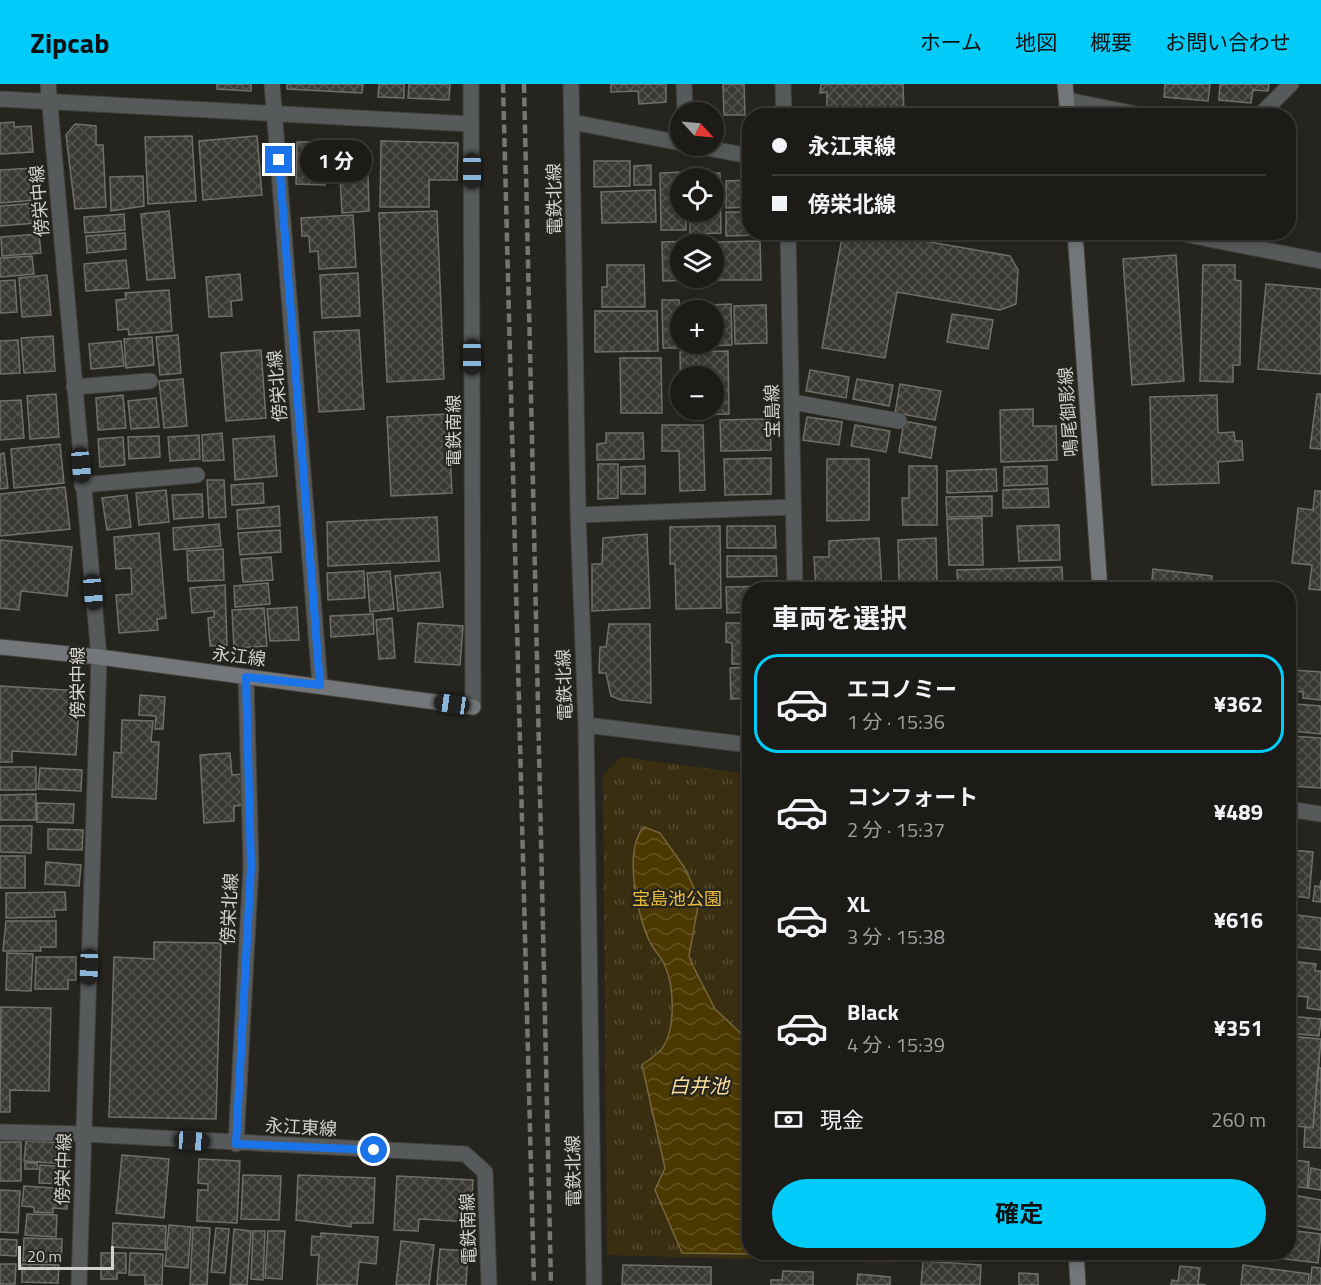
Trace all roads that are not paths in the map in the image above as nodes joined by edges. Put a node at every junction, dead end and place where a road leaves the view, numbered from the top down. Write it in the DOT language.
graph roads {
  1 [pos="48,84"];
  2 [pos="272,84"];
  3 [pos="471,84"];
  4 [pos="571,84"];
  5 [pos="684,84"];
  6 [pos="783,84"];
  7 [pos="1065,84"];
  8 [pos="1292,84"];
  9 [pos="0,99"];
  10 [pos="50,101"];
  11 [pos="684,102"];
  12 [pos="784,108"];
  13 [pos="1067,108"];
  14 [pos="1267,108"];
  15 [pos="275,112"];
  16 [pos="572,122"];
  17 [pos="471,124"];
  18 [pos="670,141"];
  19 [pos="724,151"];
  20 [pos="742,155"];
  21 [pos="788,240"];
  22 [pos="1076,240"];
  23 [pos="1214,240"];
  24 [pos="1321,261"];
  25 [pos="150,381"];
  26 [pos="74,387"];
  27 [pos="792,402"];
  28 [pos="899,421"];
  29 [pos="197,474"];
  30 [pos="82,485"];
  31 [pos="794,507"];
  32 [pos="578,514"];
  33 [pos="795,582"];
  34 [pos="1099,582"];
  35 [pos="0,647"];
  36 [pos="99,657"];
  37 [pos="246,677"];
  38 [pos="320,685"];
  39 [pos="474,707"];
  40 [pos="586,725"];
  41 [pos="742,744"];
  42 [pos="1296,810"];
  43 [pos="1321,814"];
  44 [pos="0,1132"];
  45 [pos="83,1134"];
  46 [pos="236,1144"];
  47 [pos="485,1172"];
  48 [pos="1076,1260"];
  49 [pos="79,1285"];
  50 [pos="489,1285"];
  51 [pos="594,1285"];
  52 [pos="1078,1285"];
  1 -- 10 [label="street, 傍栄中線"];
  2 -- 15 [label="street, 傍栄北線"];
  3 -- 17 [label="street, 電鉄南線"];
  4 -- 16 [label="street, 電鉄北線"];
  5 -- 11 [label="street"];
  6 -- 12 [label="street"];
  7 -- 13 [label="street"];
  8 -- 14 [label="street"];
  9 -- 10 [label="street"];
  10 -- 15 [label="street"];
  10 -- 26 [label="street, 傍栄中線"];
  15 -- 17 [label="street"];
  15 -- 38 [label="street, 傍栄北線"];
  16 -- 18 [label="street"];
  16 -- 32 [label="street, 電鉄北線"];
  17 -- 39 [label="street, 電鉄南線"];
  19 -- 20 [label="street"];
  21 -- 27 [label="street, 宝島線"];
  22 -- 34 [label="street, 鳴尾御影線"];
  23 -- 24 [label="street"];
  25 -- 26 [label="street"];
  26 -- 30 [label="street, 傍栄中線"];
  27 -- 28 [label="street"];
  27 -- 31 [label="street, 宝島線"];
  29 -- 30 [label="street"];
  30 -- 36 [label="street, 傍栄中線"];
  31 -- 32 [label="street"];
  31 -- 33 [label="street, 宝島線"];
  32 -- 40 [label="street, 電鉄北線"];
  35 -- 36 [label="street, 永江線"];
  36 -- 37 [label="street, 永江線"];
  36 -- 45 [label="street, 傍栄中線"];
  37 -- 38 [label="street, 永江線"];
  37 -- 46 [label="street, 傍栄北線"];
  38 -- 39 [label="street, 永江線"];
  40 -- 41 [label="street"];
  40 -- 51 [label="street, 電鉄北線"];
  42 -- 43 [label="street"];
  44 -- 45 [label="street, 永江東線"];
  45 -- 46 [label="street, 永江東線"];
  45 -- 49 [label="street, 傍栄中線"];
  46 -- 47 [label="street, 永江東線"];
  47 -- 50 [label="street, 電鉄南線"];
  48 -- 52 [label="street"];
}
